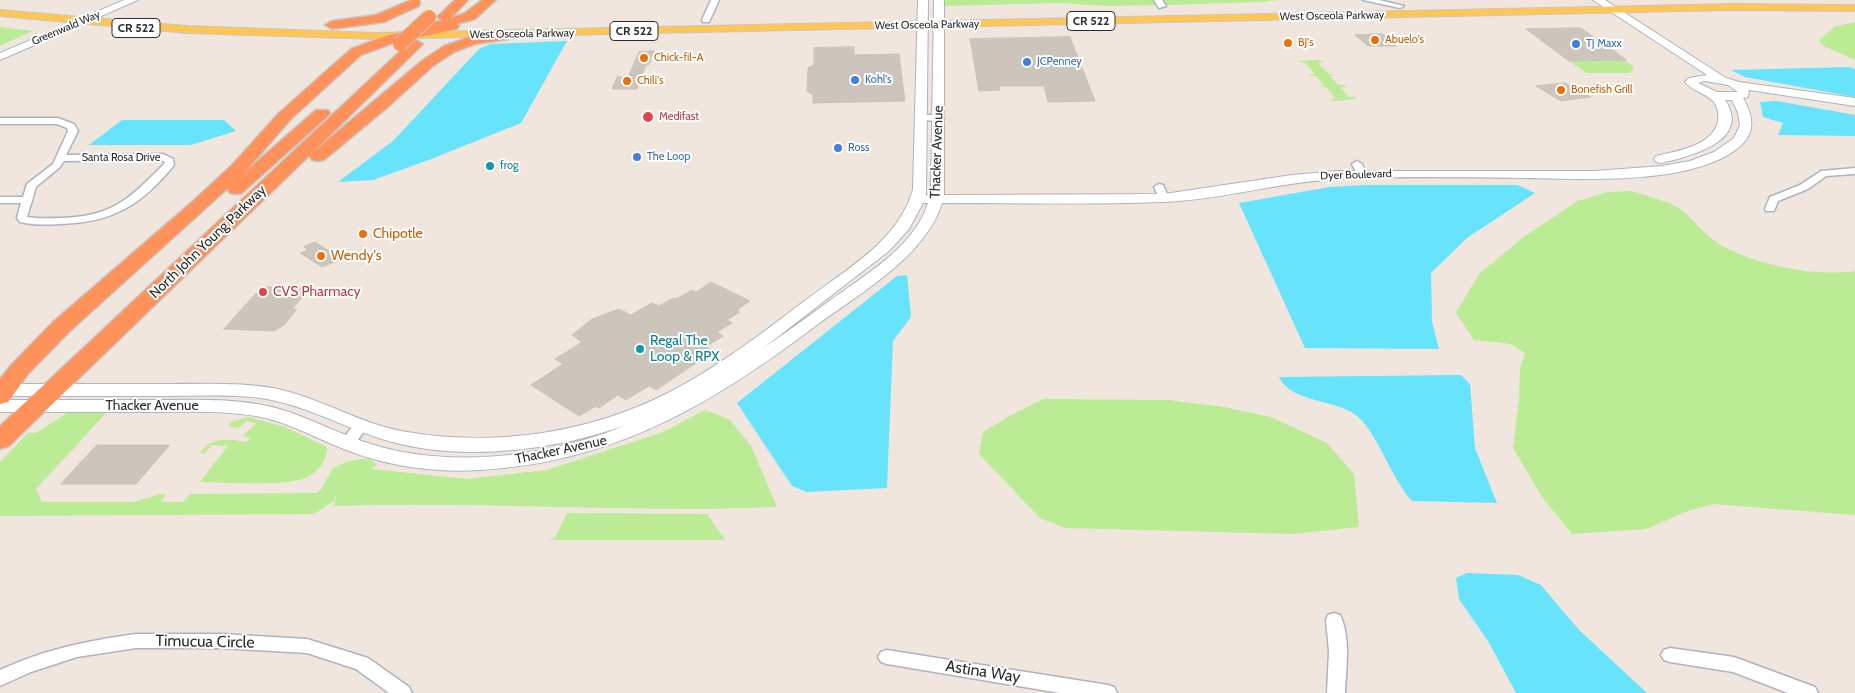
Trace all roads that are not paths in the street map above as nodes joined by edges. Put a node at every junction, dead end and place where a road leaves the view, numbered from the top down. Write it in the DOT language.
graph roads {
  1 [pos="114,0"];
  2 [pos="133,0"];
  3 [pos="448,0"];
  4 [pos="462,0"];
  5 [pos="716,0"];
  6 [pos="923,0"];
  7 [pos="939,0"];
  8 [pos="1707,0"];
  9 [pos="1836,0"];
  10 [pos="416,1"];
  11 [pos="1855,1"];
  12 [pos="0,2"];
  13 [pos="1364,2"];
  14 [pos="1594,3"];
  15 [pos="1855,8"];
  16 [pos="1612,10"];
  17 [pos="488,11"];
  18 [pos="84,12"];
  19 [pos="0,13"];
  20 [pos="100,14"];
  21 [pos="706,20"];
  22 [pos="922,20"];
  23 [pos="940,20"];
  24 [pos="62,21"];
  25 [pos="77,22"];
  26 [pos="521,29"];
  27 [pos="333,30"];
  28 [pos="424,30"];
  29 [pos="382,36"];
  30 [pos="0,48"];
  31 [pos="356,52"];
  32 [pos="0,57"];
  33 [pos="428,63"];
  34 [pos="1698,78"];
  35 [pos="1722,80"];
  36 [pos="1740,91"];
  37 [pos="1709,93"];
  38 [pos="1855,102"];
  39 [pos="1855,107"];
  40 [pos="0,121"];
  41 [pos="921,121"];
  42 [pos="940,121"];
  43 [pos="60,158"];
  44 [pos="1359,169"];
  45 [pos="1855,171"];
  46 [pos="919,194"];
  47 [pos="937,194"];
  48 [pos="0,200"];
  49 [pos="27,200"];
  50 [pos="1770,209"];
  51 [pos="861,275"];
  52 [pos="141,306"];
  53 [pos="248,391"];
  54 [pos="3,395"];
  55 [pos="43,398"];
  56 [pos="208,406"];
  57 [pos="362,426"];
  58 [pos="0,440"];
  59 [pos="348,443"];
  60 [pos="1334,620"];
  61 [pos="1670,655"];
  62 [pos="887,657"];
  63 [pos="0,678"];
  64 [pos="404,693"];
  65 [pos="1108,693"];
  66 [pos="1336,693"];
  67 [pos="1809,693"];
  1 -- 18 [label="street, Greenwald Way"];
  2 -- 20 [label="street, Greenwald Way"];
  3 -- 28 [label="highway"];
  4 -- 28 [label="highway"];
  5 -- 21 [label="street"];
  6 -- 22 [label="street, Thacker Avenue"];
  7 -- 23 [label="street, Thacker Avenue"];
  8 -- 14 [label="main road, West Osceola Parkway / CR 522"];
  9 -- 11 [label="main road"];
  10 -- 27 [label="highway"];
  10 -- 28 [label="highway"];
  12 -- 18 [label="main road, West Osceola Parkway / CR 522"];
  13 -- 14 [label="main road, West Osceola Parkway / CR 522"];
  13 -- 23 [label="main road, West Osceola Parkway / CR 522"];
  14 -- 16 [label="main road, West Osceola Parkway / CR 522"];
  14 -- 23 [label="main road, West Osceola Parkway / CR 522"];
  14 -- 34 [label="street"];
  15 -- 16 [label="main road, West Osceola Parkway / CR 522"];
  16 -- 35 [label="street"];
  17 -- 26 [label="highway"];
  17 -- 28 [label="highway"];
  18 -- 20 [label="main road, West Osceola Parkway / CR 522"];
  18 -- 24 [label="street, Greenwald Way"];
  19 -- 24 [label="main road, West Osceola Parkway / CR 522"];
  20 -- 25 [label="street, Greenwald Way"];
  20 -- 27 [label="main road, West Osceola Parkway / CR 522"];
  21 -- 22 [label="main road, West Osceola Parkway / CR 522"];
  21 -- 26 [label="main road, West Osceola Parkway / CR 522"];
  22 -- 23 [label="main road, West Osceola Parkway / CR 522"];
  22 -- 26 [label="main road, West Osceola Parkway / CR 522"];
  22 -- 41 [label="street, Thacker Avenue"];
  23 -- 42 [label="street, Thacker Avenue"];
  24 -- 25 [label="main road, West Osceola Parkway / CR 522"];
  24 -- 30 [label="street, Greenwald Way"];
  25 -- 27 [label="main road, West Osceola Parkway / CR 522"];
  25 -- 32 [label="street, Greenwald Way"];
  26 -- 28 [label="main road, West Osceola Parkway / CR 522"];
  26 -- 33 [label="highway"];
  27 -- 28 [label="main road, West Osceola Parkway / CR 522"];
  27 -- 29 [label="main road, West Osceola Parkway / CR 522"];
  27 -- 31 [label="highway"];
  28 -- 29 [label="highway"];
  28 -- 31 [label="highway"];
  28 -- 33 [label="highway"];
  28 -- 52 [label="highway, North John Young Parkway"];
  28 -- 54 [label="highway, North John Young Parkway"];
  31 -- 54 [label="highway"];
  33 -- 52 [label="highway"];
  34 -- 35 [label="street"];
  34 -- 37 [label="street, Dyer Boulevard"];
  35 -- 36 [label="street"];
  36 -- 37 [label="street"];
  36 -- 38 [label="street"];
  36 -- 39 [label="street"];
  36 -- 44 [label="street, Dyer Boulevard"];
  37 -- 44 [label="street, Dyer Boulevard"];
  40 -- 43 [label="street, Santa Rosa Drive"];
  41 -- 42 [label="street"];
  41 -- 46 [label="street, Thacker Avenue"];
  42 -- 47 [label="street, Thacker Avenue"];
  43 -- 49 [label="street, Santa Rosa Drive"];
  43 -- 49 [label="street, Santa Rosa Drive"];
  44 -- 47 [label="street, Dyer Boulevard"];
  45 -- 50 [label="street"];
  46 -- 47 [label="street, Dyer Boulevard"];
  46 -- 51 [label="street, Thacker Avenue"];
  47 -- 51 [label="street, Thacker Avenue"];
  48 -- 49 [label="street"];
  51 -- 57 [label="street, Thacker Avenue"];
  51 -- 59 [label="street, Thacker Avenue"];
  52 -- 55 [label="highway, North John Young Parkway"];
  53 -- 55 [label="street, Thacker Avenue"];
  53 -- 56 [label="street"];
  53 -- 57 [label="street, Thacker Avenue"];
  54 -- 55 [label="street, Thacker Avenue"];
  55 -- 56 [label="street, Thacker Avenue"];
  55 -- 58 [label="highway, North John Young Parkway"];
  56 -- 59 [label="street, Thacker Avenue"];
  57 -- 59 [label="street"];
  60 -- 66 [label="street"];
  61 -- 67 [label="street"];
  62 -- 65 [label="street, Astina Way"];
  63 -- 64 [label="street, Timucua Circle"];
}
